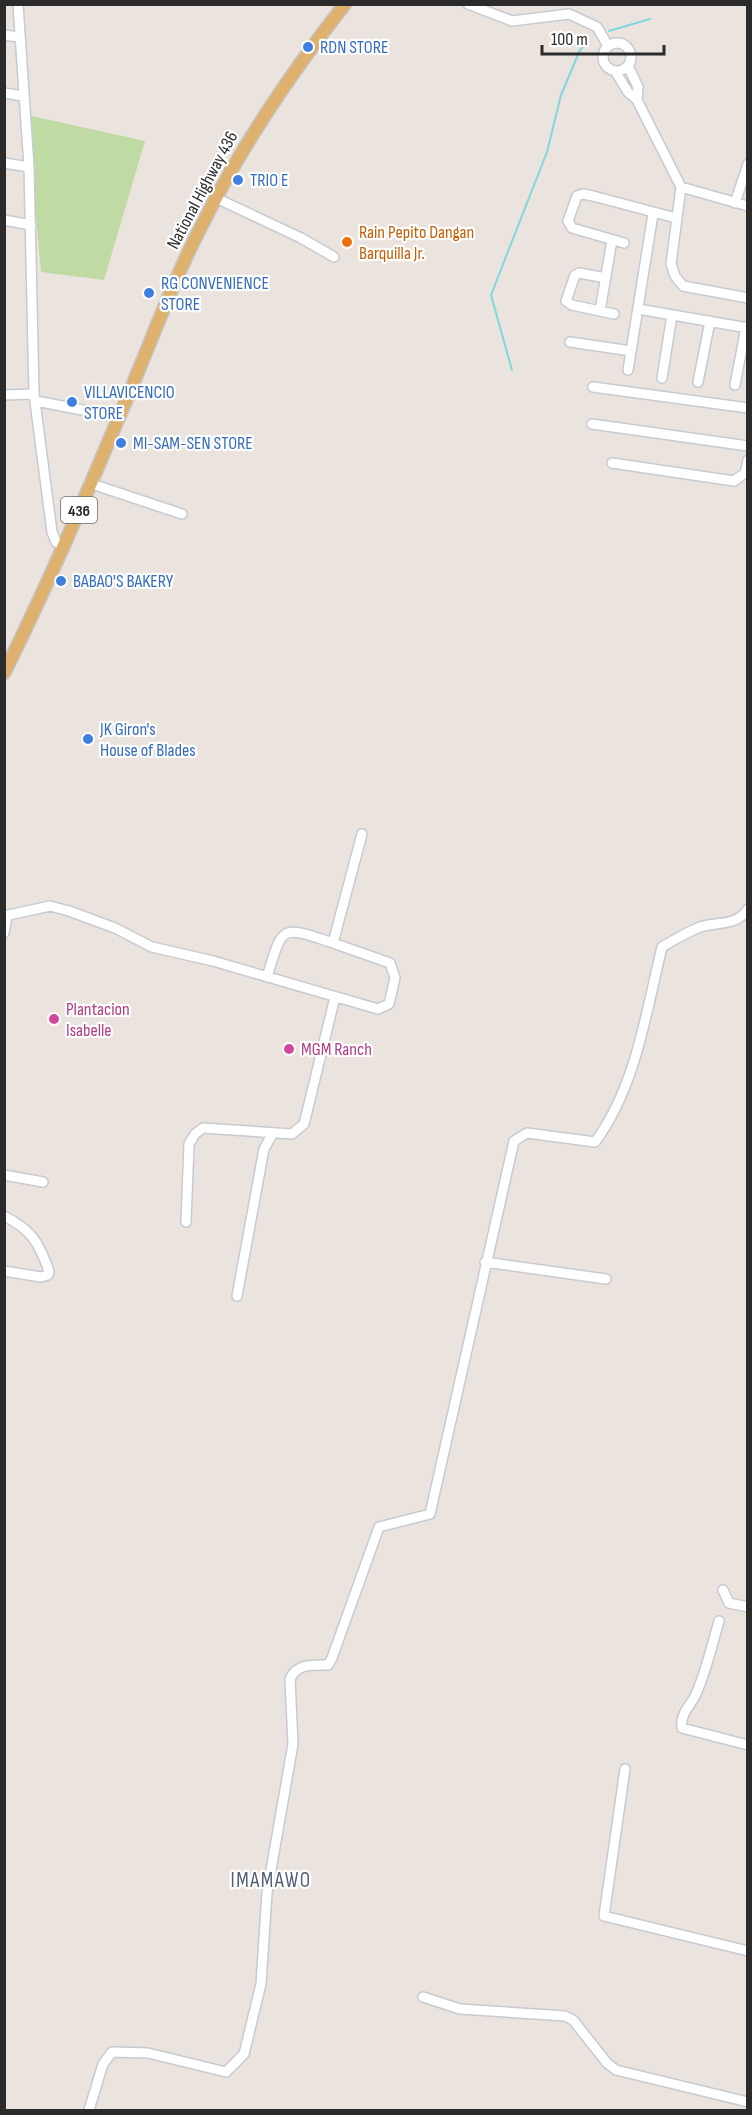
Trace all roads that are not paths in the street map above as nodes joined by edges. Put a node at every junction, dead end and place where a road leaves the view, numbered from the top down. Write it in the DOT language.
graph roads {
  1 [pos="18,4"];
  2 [pos="345,4"];
  3 [pos="468,4"];
  4 [pos="4,35"];
  5 [pos="19,37"];
  6 [pos="608,46"];
  7 [pos="628,66"];
  8 [pos="615,71"];
  9 [pos="4,93"];
  10 [pos="23,96"];
  11 [pos="637,100"];
  12 [pos="4,163"];
  13 [pos="747,164"];
  14 [pos="29,167"];
  15 [pos="681,187"];
  16 [pos="216,198"];
  17 [pos="735,203"];
  18 [pos="747,206"];
  19 [pos="653,214"];
  20 [pos="676,218"];
  21 [pos="4,220"];
  22 [pos="31,225"];
  23 [pos="612,240"];
  24 [pos="624,243"];
  25 [pos="334,257"];
  26 [pos="606,278"];
  27 [pos="747,298"];
  28 [pos="638,309"];
  29 [pos="600,311"];
  30 [pos="614,314"];
  31 [pos="672,315"];
  32 [pos="710,321"];
  33 [pos="747,328"];
  34 [pos="570,342"];
  35 [pos="631,351"];
  36 [pos="628,370"];
  37 [pos="662,378"];
  38 [pos="698,382"];
  39 [pos="735,386"];
  40 [pos="593,387"];
  41 [pos="4,395"];
  42 [pos="35,398"];
  43 [pos="747,408"];
  44 [pos="118,417"];
  45 [pos="592,424"];
  46 [pos="747,446"];
  47 [pos="747,460"];
  48 [pos="612,463"];
  49 [pos="89,483"];
  50 [pos="182,514"];
  51 [pos="64,547"];
  52 [pos="4,673"];
  53 [pos="362,834"];
  54 [pos="747,909"];
  55 [pos="6,917"];
  56 [pos="4,933"];
  57 [pos="333,943"];
  58 [pos="267,977"];
  59 [pos="335,997"];
  60 [pos="273,1133"];
  61 [pos="4,1176"];
  62 [pos="43,1182"];
  63 [pos="4,1216"];
  64 [pos="186,1222"];
  65 [pos="485,1262"];
  66 [pos="4,1271"];
  67 [pos="606,1279"];
  68 [pos="237,1296"];
  69 [pos="723,1590"];
  70 [pos="747,1607"];
  71 [pos="719,1621"];
  72 [pos="747,1744"];
  73 [pos="625,1769"];
  74 [pos="747,1951"];
  75 [pos="423,1997"];
  76 [pos="747,2102"];
  77 [pos="89,2110"];
  1 -- 5 [label="street"];
  2 -- 16 [label="main road, National Highway 436 / 436"];
  3 -- 6 [label="street"];
  4 -- 5 [label="street"];
  5 -- 10 [label="street"];
  6 -- 7 [label="street"];
  6 -- 8 [label="street"];
  7 -- 8 [label="street"];
  7 -- 11 [label="street"];
  8 -- 11 [label="street"];
  9 -- 10 [label="street"];
  10 -- 14 [label="street"];
  11 -- 15 [label="street"];
  12 -- 14 [label="street"];
  13 -- 17 [label="street"];
  14 -- 22 [label="street"];
  15 -- 17 [label="street"];
  15 -- 20 [label="street"];
  16 -- 25 [label="street"];
  16 -- 44 [label="main road, National Highway 436 / 436"];
  17 -- 18 [label="street"];
  19 -- 20 [label="street"];
  19 -- 23 [label="street"];
  19 -- 28 [label="street"];
  20 -- 27 [label="street"];
  21 -- 22 [label="street"];
  22 -- 42 [label="street"];
  23 -- 24 [label="street"];
  23 -- 26 [label="street"];
  26 -- 29 [label="street"];
  26 -- 29 [label="street"];
  28 -- 31 [label="street"];
  28 -- 35 [label="street"];
  29 -- 30 [label="street"];
  31 -- 32 [label="street"];
  31 -- 37 [label="street"];
  32 -- 33 [label="street"];
  32 -- 38 [label="street"];
  33 -- 39 [label="street"];
  34 -- 35 [label="street"];
  35 -- 36 [label="street"];
  40 -- 43 [label="street"];
  41 -- 42 [label="street"];
  42 -- 44 [label="street"];
  42 -- 51 [label="street"];
  44 -- 49 [label="main road, National Highway 436 / 436"];
  45 -- 46 [label="street"];
  47 -- 48 [label="street"];
  49 -- 50 [label="street"];
  49 -- 51 [label="main road, National Highway 436 / 436"];
  51 -- 52 [label="main road, National Highway 436 / 436"];
  53 -- 57 [label="street"];
  54 -- 65 [label="street"];
  55 -- 56 [label="street"];
  55 -- 58 [label="street"];
  57 -- 58 [label="street"];
  57 -- 59 [label="street"];
  58 -- 59 [label="street"];
  59 -- 60 [label="street"];
  60 -- 64 [label="street"];
  60 -- 68 [label="street"];
  61 -- 62 [label="street"];
  63 -- 66 [label="street"];
  65 -- 67 [label="street"];
  65 -- 77 [label="street"];
  69 -- 70 [label="street"];
  71 -- 72 [label="street"];
  73 -- 74 [label="street"];
  75 -- 76 [label="street"];
}
